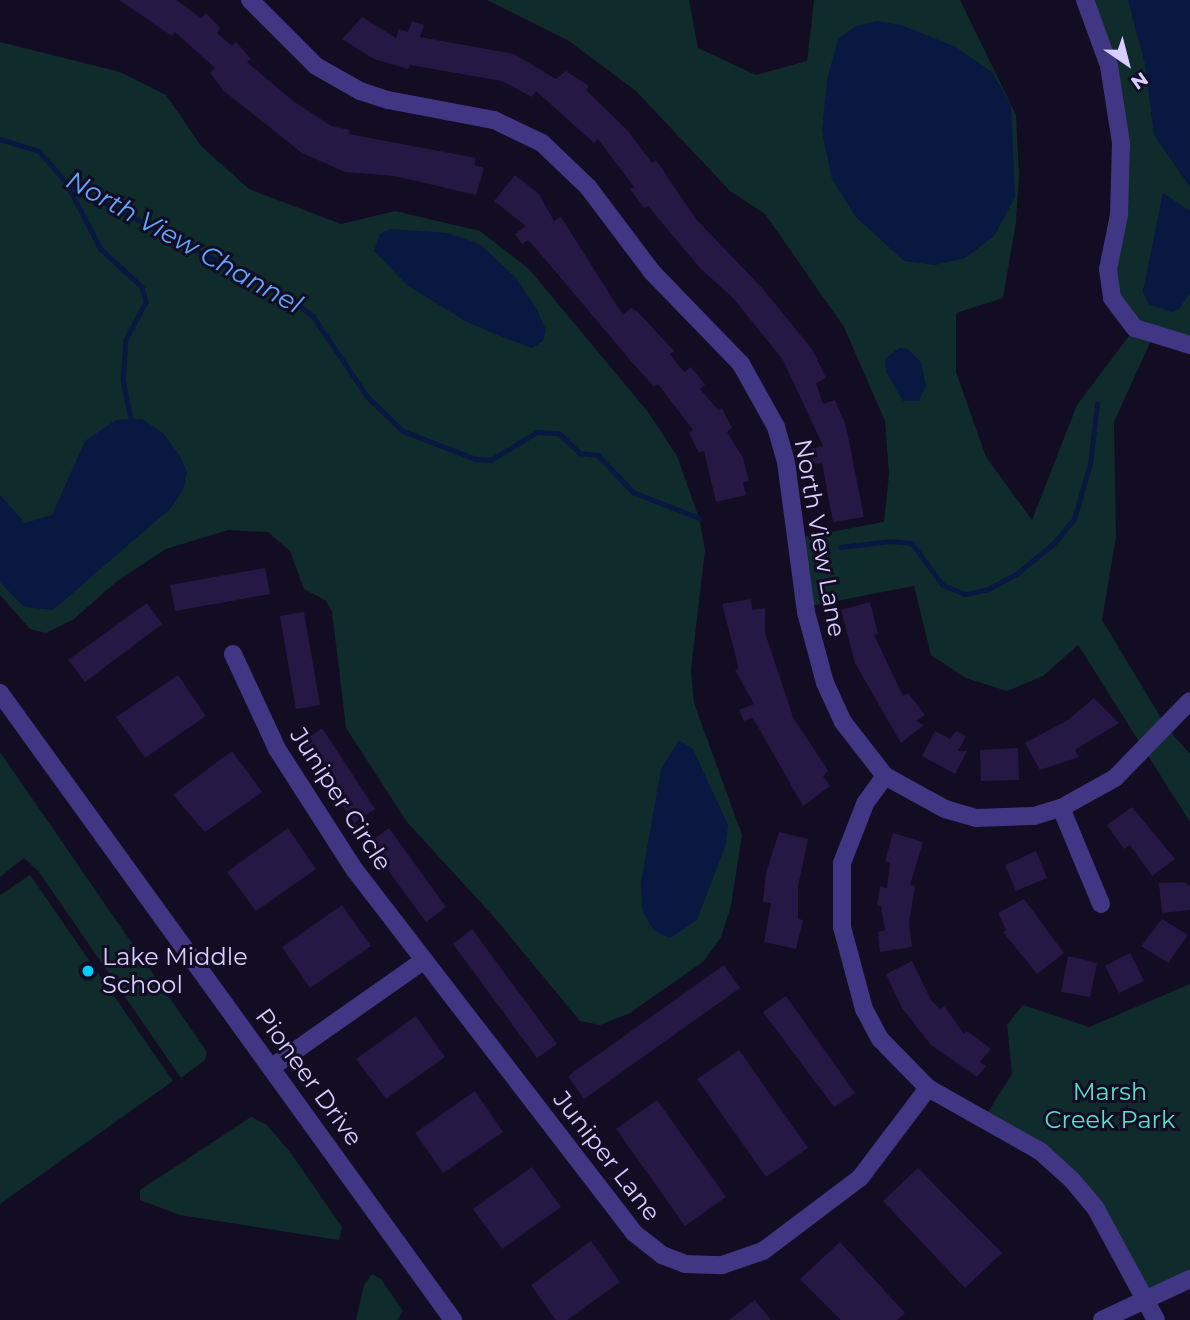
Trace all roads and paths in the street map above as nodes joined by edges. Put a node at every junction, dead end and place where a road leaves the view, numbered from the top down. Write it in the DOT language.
graph roads {
  1 [pos="250,0"];
  2 [pos="1085,0"];
  3 [pos="1190,345"];
  4 [pos="233,654"];
  5 [pos="0,693"];
  6 [pos="1190,701"];
  7 [pos="885,776"];
  8 [pos="1061,808"];
  9 [pos="1101,904"];
  10 [pos="424,960"];
  11 [pos="272,1067"];
  12 [pos="928,1088"];
  13 [pos="1190,1279"];
  14 [pos="1145,1299"];
  15 [pos="453,1320"];
  16 [pos="1102,1320"];
  17 [pos="1156,1320"];
  1 -- 7 [label="street, North View Lane"];
  2 -- 3 [label="street"];
  4 -- 10 [label="street, Juniper Circle"];
  5 -- 11 [label="street, Pioneer Drive"];
  6 -- 8 [label="street, North View Lane"];
  7 -- 8 [label="street, North View Lane"];
  7 -- 12 [label="street"];
  8 -- 9 [label="street"];
  10 -- 11 [label="street"];
  10 -- 12 [label="street, Juniper Lane"];
  11 -- 15 [label="street, Pioneer Drive"];
  12 -- 14 [label="street"];
  13 -- 14 [label="street"];
  14 -- 16 [label="street"];
  14 -- 17 [label="street"];
}
